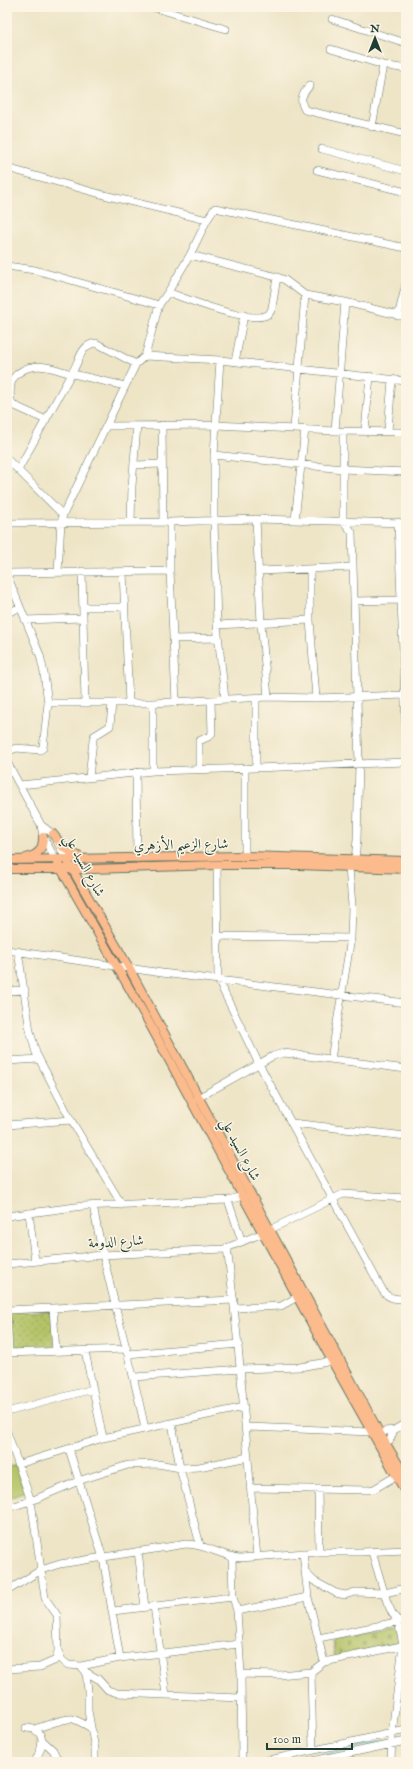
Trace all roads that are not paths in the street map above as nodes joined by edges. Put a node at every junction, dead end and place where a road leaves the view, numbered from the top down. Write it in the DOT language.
graph roads {
  1 [pos="152,7"];
  2 [pos="332,19"];
  3 [pos="226,29"];
  4 [pos="406,43"];
  5 [pos="331,49"];
  6 [pos="383,65"];
  7 [pos="406,69"];
  8 [pos="310,85"];
  9 [pos="372,127"];
  10 [pos="406,134"];
  11 [pos="322,148"];
  12 [pos="7,168"];
  13 [pos="317,170"];
  14 [pos="406,171"];
  15 [pos="406,192"];
  16 [pos="207,220"];
  17 [pos="406,248"];
  18 [pos="190,255"];
  19 [pos="7,266"];
  20 [pos="277,277"];
  21 [pos="406,284"];
  22 [pos="168,292"];
  23 [pos="305,295"];
  24 [pos="345,302"];
  25 [pos="159,305"];
  26 [pos="244,315"];
  27 [pos="398,316"];
  28 [pos="406,317"];
  29 [pos="145,356"];
  30 [pos="220,360"];
  31 [pos="235,362"];
  32 [pos="136,364"];
  33 [pos="298,369"];
  34 [pos="340,373"];
  35 [pos="71,374"];
  36 [pos="370,376"];
  37 [pos="392,379"];
  38 [pos="406,381"];
  39 [pos="125,386"];
  40 [pos="9,391"];
  41 [pos="46,420"];
  42 [pos="162,425"];
  43 [pos="216,425"];
  44 [pos="108,426"];
  45 [pos="138,426"];
  46 [pos="294,428"];
  47 [pos="305,429"];
  48 [pos="335,431"];
  49 [pos="343,431"];
  50 [pos="365,431"];
  51 [pos="388,432"];
  52 [pos="406,432"];
  53 [pos="214,455"];
  54 [pos="7,459"];
  55 [pos="161,464"];
  56 [pos="302,464"];
  57 [pos="135,465"];
  58 [pos="342,469"];
  59 [pos="18,470"];
  60 [pos="406,472"];
  61 [pos="62,518"];
  62 [pos="256,519"];
  63 [pos="214,520"];
  64 [pos="295,520"];
  65 [pos="343,521"];
  66 [pos="132,522"];
  67 [pos="166,522"];
  68 [pos="402,522"];
  69 [pos="7,523"];
  70 [pos="403,554"];
  71 [pos="353,567"];
  72 [pos="310,569"];
  73 [pos="170,571"];
  74 [pos="259,571"];
  75 [pos="58,572"];
  76 [pos="82,572"];
  77 [pos="123,572"];
  78 [pos="7,574"];
  79 [pos="403,583"];
  80 [pos="401,600"];
  81 [pos="355,601"];
  82 [pos="83,607"];
  83 [pos="124,607"];
  84 [pos="19,608"];
  85 [pos="7,612"];
  86 [pos="82,618"];
  87 [pos="25,620"];
  88 [pos="310,620"];
  89 [pos="261,623"];
  90 [pos="217,625"];
  91 [pos="218,638"];
  92 [pos="173,639"];
  93 [pos="405,651"];
  94 [pos="405,695"];
  95 [pos="268,697"];
  96 [pos="358,697"];
  97 [pos="256,698"];
  98 [pos="316,698"];
  99 [pos="225,699"];
  100 [pos="211,701"];
  101 [pos="129,702"];
  102 [pos="176,702"];
  103 [pos="48,703"];
  104 [pos="85,703"];
  105 [pos="112,703"];
  106 [pos="152,703"];
  107 [pos="406,728"];
  108 [pos="7,752"];
  109 [pos="7,762"];
  110 [pos="406,762"];
  111 [pos="359,764"];
  112 [pos="245,768"];
  113 [pos="256,768"];
  114 [pos="199,769"];
  115 [pos="153,771"];
  116 [pos="136,772"];
  117 [pos="89,777"];
  118 [pos="20,785"];
  119 [pos="40,824"];
  120 [pos="53,834"];
  121 [pos="43,837"];
  122 [pos="245,856"];
  123 [pos="137,858"];
  124 [pos="355,859"];
  125 [pos="7,860"];
  126 [pos="16,860"];
  127 [pos="56,860"];
  128 [pos="67,860"];
  129 [pos="84,860"];
  130 [pos="406,861"];
  131 [pos="217,865"];
  132 [pos="349,867"];
  133 [pos="47,868"];
  134 [pos="60,868"];
  135 [pos="72,868"];
  136 [pos="7,869"];
  137 [pos="92,869"];
  138 [pos="406,869"];
  139 [pos="66,878"];
  140 [pos="82,887"];
  141 [pos="217,936"];
  142 [pos="351,938"];
  143 [pos="7,950"];
  144 [pos="18,951"];
  145 [pos="117,966"];
  146 [pos="129,968"];
  147 [pos="218,980"];
  148 [pos="25,990"];
  149 [pos="7,991"];
  150 [pos="342,994"];
  151 [pos="406,1003"];
  152 [pos="331,1058"];
  153 [pos="38,1059"];
  154 [pos="7,1061"];
  155 [pos="259,1064"];
  156 [pos="406,1070"];
  157 [pos="198,1098"];
  158 [pos="71,1120"];
  159 [pos="292,1123"];
  160 [pos="7,1125"];
  161 [pos="406,1136"];
  162 [pos="243,1196"];
  163 [pos="333,1198"];
  164 [pos="406,1198"];
  165 [pos="228,1200"];
  166 [pos="93,1205"];
  167 [pos="122,1205"];
  168 [pos="29,1213"];
  169 [pos="7,1216"];
  170 [pos="267,1232"];
  171 [pos="242,1242"];
  172 [pos="227,1248"];
  173 [pos="102,1255"];
  174 [pos="34,1261"];
  175 [pos="7,1264"];
  176 [pos="301,1295"];
  177 [pos="234,1300"];
  178 [pos="406,1300"];
  179 [pos="115,1305"];
  180 [pos="53,1308"];
  181 [pos="235,1308"];
  182 [pos="7,1310"];
  183 [pos="238,1344"];
  184 [pos="85,1351"];
  185 [pos="56,1352"];
  186 [pos="128,1352"];
  187 [pos="8,1353"];
  188 [pos="332,1361"];
  189 [pos="241,1369"];
  190 [pos="135,1377"];
  191 [pos="93,1389"];
  192 [pos="244,1407"];
  193 [pos="7,1412"];
  194 [pos="172,1423"];
  195 [pos="406,1423"];
  196 [pos="246,1427"];
  197 [pos="145,1429"];
  198 [pos="394,1430"];
  199 [pos="7,1432"];
  200 [pos="371,1432"];
  201 [pos="103,1438"];
  202 [pos="380,1441"];
  203 [pos="69,1449"];
  204 [pos="248,1457"];
  205 [pos="19,1464"];
  206 [pos="180,1468"];
  207 [pos="396,1476"];
  208 [pos="406,1477"];
  209 [pos="80,1480"];
  210 [pos="250,1488"];
  211 [pos="318,1489"];
  212 [pos="406,1493"];
  213 [pos="31,1501"];
  214 [pos="7,1508"];
  215 [pos="200,1545"];
  216 [pos="406,1550"];
  217 [pos="138,1551"];
  218 [pos="319,1552"];
  219 [pos="372,1552"];
  220 [pos="303,1553"];
  221 [pos="257,1556"];
  222 [pos="232,1557"];
  223 [pos="103,1558"];
  224 [pos="41,1570"];
  225 [pos="305,1571"];
  226 [pos="406,1588"];
  227 [pos="7,1591"];
  228 [pos="385,1593"];
  229 [pos="233,1597"];
  230 [pos="308,1597"];
  231 [pos="154,1606"];
  232 [pos="145,1607"];
  233 [pos="237,1610"];
  234 [pos="113,1611"];
  235 [pos="406,1620"];
  236 [pos="398,1621"];
  237 [pos="319,1638"];
  238 [pos="239,1644"];
  239 [pos="404,1645"];
  240 [pos="58,1651"];
  241 [pos="162,1652"];
  242 [pos="120,1658"];
  243 [pos="324,1662"];
  244 [pos="7,1669"];
  245 [pos="83,1669"];
  246 [pos="402,1669"];
  247 [pos="312,1672"];
  248 [pos="241,1674"];
  249 [pos="166,1695"];
  250 [pos="241,1698"];
  251 [pos="26,1728"];
  252 [pos="91,1728"];
  253 [pos="34,1729"];
  254 [pos="406,1730"];
  255 [pos="392,1733"];
  256 [pos="42,1740"];
  257 [pos="406,1741"];
  258 [pos="392,1744"];
  259 [pos="313,1750"];
  260 [pos="277,1760"];
  261 [pos="35,1762"];
  262 [pos="59,1762"];
  263 [pos="95,1762"];
  264 [pos="242,1762"];
  265 [pos="260,1762"];
  266 [pos="308,1762"];
  267 [pos="391,1762"];
  1 -- 3 [label="street"];
  2 -- 4 [label="street"];
  5 -- 6 [label="street"];
  6 -- 7 [label="street"];
  6 -- 9 [label="street"];
  8 -- 9 [label="street"];
  9 -- 10 [label="street"];
  11 -- 14 [label="street"];
  12 -- 16 [label="street"];
  13 -- 15 [label="street"];
  16 -- 17 [label="street"];
  16 -- 18 [label="street"];
  18 -- 20 [label="street"];
  18 -- 22 [label="street"];
  19 -- 25 [label="street"];
  20 -- 23 [label="street"];
  20 -- 26 [label="street"];
  21 -- 27 [label="street"];
  22 -- 25 [label="street"];
  22 -- 26 [label="street"];
  23 -- 24 [label="street"];
  23 -- 33 [label="street"];
  24 -- 27 [label="street"];
  24 -- 34 [label="street"];
  25 -- 29 [label="street"];
  26 -- 31 [label="street"];
  27 -- 28 [label="street"];
  29 -- 30 [label="street"];
  29 -- 32 [label="street"];
  30 -- 31 [label="street"];
  30 -- 43 [label="street"];
  31 -- 33 [label="street"];
  32 -- 35 [label="street"];
  32 -- 39 [label="street"];
  33 -- 34 [label="street"];
  33 -- 46 [label="street"];
  34 -- 36 [label="street"];
  34 -- 48 [label="street"];
  35 -- 39 [label="street"];
  35 -- 40 [label="street"];
  35 -- 41 [label="street"];
  36 -- 37 [label="street"];
  36 -- 50 [label="street"];
  37 -- 38 [label="street"];
  37 -- 51 [label="street"];
  39 -- 44 [label="street"];
  40 -- 41 [label="street"];
  41 -- 59 [label="street"];
  42 -- 43 [label="street"];
  42 -- 45 [label="street"];
  42 -- 55 [label="street"];
  43 -- 46 [label="street"];
  43 -- 53 [label="street"];
  44 -- 45 [label="street"];
  44 -- 61 [label="street"];
  45 -- 57 [label="street"];
  46 -- 47 [label="street"];
  47 -- 48 [label="street"];
  47 -- 56 [label="street"];
  48 -- 49 [label="street"];
  49 -- 50 [label="street"];
  49 -- 58 [label="street"];
  50 -- 51 [label="street"];
  51 -- 52 [label="street"];
  53 -- 56 [label="street"];
  53 -- 63 [label="street"];
  54 -- 59 [label="street"];
  55 -- 57 [label="street"];
  55 -- 67 [label="street"];
  56 -- 58 [label="street"];
  56 -- 64 [label="street"];
  57 -- 66 [label="street"];
  58 -- 60 [label="street"];
  58 -- 65 [label="street"];
  59 -- 61 [label="street"];
  61 -- 66 [label="street"];
  61 -- 69 [label="street"];
  61 -- 75 [label="street"];
  62 -- 63 [label="street"];
  62 -- 64 [label="street"];
  62 -- 74 [label="street"];
  63 -- 67 [label="street"];
  63 -- 90 [label="street"];
  64 -- 65 [label="street"];
  65 -- 68 [label="street"];
  65 -- 71 [label="street"];
  66 -- 67 [label="street"];
  67 -- 73 [label="street"];
  68 -- 70 [label="street"];
  70 -- 79 [label="street"];
  71 -- 72 [label="street"];
  71 -- 81 [label="street"];
  72 -- 74 [label="street"];
  72 -- 88 [label="street"];
  73 -- 77 [label="street"];
  73 -- 92 [label="street"];
  74 -- 89 [label="street"];
  75 -- 76 [label="street"];
  75 -- 78 [label="street"];
  76 -- 77 [label="street"];
  76 -- 82 [label="street"];
  77 -- 83 [label="street"];
  78 -- 84 [label="street"];
  79 -- 80 [label="street"];
  80 -- 81 [label="street"];
  80 -- 93 [label="street"];
  81 -- 96 [label="street"];
  82 -- 83 [label="street"];
  82 -- 86 [label="street"];
  83 -- 101 [label="street"];
  84 -- 85 [label="street"];
  84 -- 87 [label="street"];
  86 -- 87 [label="street"];
  86 -- 104 [label="street"];
  87 -- 103 [label="street"];
  88 -- 89 [label="street"];
  88 -- 98 [label="street"];
  89 -- 90 [label="street"];
  89 -- 95 [label="street"];
  90 -- 91 [label="street"];
  91 -- 92 [label="street"];
  91 -- 99 [label="street"];
  92 -- 102 [label="street"];
  93 -- 94 [label="street"];
  94 -- 96 [label="street"];
  94 -- 107 [label="street"];
  95 -- 97 [label="street"];
  95 -- 98 [label="street"];
  96 -- 98 [label="street"];
  96 -- 111 [label="street"];
  97 -- 99 [label="street"];
  97 -- 113 [label="street"];
  99 -- 100 [label="street"];
  100 -- 102 [label="street"];
  100 -- 114 [label="street"];
  101 -- 105 [label="street"];
  101 -- 106 [label="street"];
  102 -- 106 [label="street"];
  103 -- 104 [label="street"];
  103 -- 108 [label="street"];
  104 -- 105 [label="street"];
  105 -- 117 [label="street"];
  106 -- 115 [label="street"];
  109 -- 118 [label="street"];
  110 -- 111 [label="street"];
  111 -- 113 [label="street"];
  111 -- 124 [label="street"];
  112 -- 113 [label="street"];
  112 -- 114 [label="street"];
  112 -- 122 [label="street"];
  114 -- 115 [label="street"];
  115 -- 116 [label="street"];
  116 -- 117 [label="street"];
  116 -- 123 [label="street"];
  117 -- 118 [label="street"];
  118 -- 119 [label="street"];
  119 -- 120 [label="street"];
  119 -- 121 [label="street"];
  120 -- 128 [label="street, شارع السيد علي"];
  120 -- 129 [label="main road"];
  121 -- 126 [label="main road"];
  121 -- 127 [label="street"];
  122 -- 123 [label="main road, شارع الزعيم الأزهري"];
  122 -- 124 [label="main road, شارع الزعيم الأزهري"];
  123 -- 129 [label="main road, شارع الزعيم الأزهري"];
  124 -- 130 [label="main road, شارع الزعيم الأزهري"];
  124 -- 132 [label="street"];
  125 -- 126 [label="main road, شارع الزعيم الأزهري"];
  126 -- 127 [label="main road, شارع الزعيم الأزهري"];
  127 -- 128 [label="main road, شارع الزعيم الأزهري"];
  127 -- 134 [label="main road, شارع السيد علي"];
  128 -- 129 [label="main road, شارع الزعيم الأزهري"];
  128 -- 135 [label="main road, شارع السيد علي"];
  131 -- 132 [label="main road, شارع الزعيم الأزهري"];
  131 -- 137 [label="main road, شارع الزعيم الأزهري"];
  131 -- 141 [label="street"];
  132 -- 138 [label="main road, شارع الزعيم الأزهري"];
  132 -- 142 [label="street"];
  133 -- 134 [label="main road, شارع الزعيم الأزهري"];
  133 -- 136 [label="main road, شارع الزعيم الأزهري"];
  133 -- 139 [label="main road"];
  134 -- 135 [label="main road, شارع الزعيم الأزهري"];
  134 -- 139 [label="main road, شارع السيد علي"];
  135 -- 137 [label="main road, شارع الزعيم الأزهري"];
  135 -- 140 [label="main road, شارع السيد علي"];
  137 -- 140 [label="main road"];
  139 -- 145 [label="main road, شارع السيد علي"];
  140 -- 146 [label="main road, شارع السيد علي"];
  141 -- 142 [label="street"];
  141 -- 147 [label="street"];
  142 -- 150 [label="street"];
  143 -- 144 [label="street"];
  144 -- 145 [label="street"];
  144 -- 148 [label="street"];
  145 -- 146 [label="street"];
  145 -- 162 [label="main road, شارع السيد علي"];
  146 -- 147 [label="street"];
  146 -- 157 [label="main road, شارع السيد علي"];
  147 -- 150 [label="street"];
  147 -- 155 [label="street"];
  148 -- 149 [label="street"];
  148 -- 153 [label="street"];
  150 -- 151 [label="street"];
  150 -- 152 [label="street"];
  152 -- 155 [label="street"];
  152 -- 156 [label="street"];
  153 -- 154 [label="street"];
  153 -- 158 [label="street"];
  155 -- 157 [label="street"];
  155 -- 159 [label="street"];
  157 -- 170 [label="main road, شارع السيد علي"];
  158 -- 160 [label="street"];
  158 -- 167 [label="street"];
  159 -- 161 [label="street"];
  159 -- 163 [label="street"];
  162 -- 165 [label="street"];
  162 -- 170 [label="main road, شارع السيد علي"];
  163 -- 164 [label="street, شارع الدومة"];
  163 -- 170 [label="street, شارع الدومة"];
  163 -- 178 [label="street"];
  165 -- 167 [label="street"];
  165 -- 171 [label="street"];
  166 -- 167 [label="street"];
  166 -- 168 [label="street"];
  166 -- 173 [label="street"];
  168 -- 169 [label="street"];
  168 -- 174 [label="street"];
  170 -- 171 [label="street, شارع الدومة"];
  170 -- 176 [label="main road, شارع السيد علي"];
  171 -- 172 [label="street, شارع الدومة"];
  172 -- 173 [label="street, شارع الدومة"];
  172 -- 177 [label="street"];
  173 -- 174 [label="street, شارع الدومة"];
  173 -- 179 [label="street"];
  174 -- 175 [label="street, شارع الدومة"];
  176 -- 181 [label="street"];
  176 -- 188 [label="main road, شارع السيد علي"];
  176 -- 202 [label="main road, شارع السيد علي"];
  177 -- 179 [label="street"];
  177 -- 181 [label="street"];
  179 -- 180 [label="street"];
  179 -- 186 [label="street"];
  180 -- 182 [label="street"];
  180 -- 185 [label="street"];
  181 -- 183 [label="street"];
  182 -- 187 [label="street"];
  183 -- 186 [label="street"];
  183 -- 189 [label="street"];
  184 -- 185 [label="street"];
  184 -- 186 [label="street"];
  184 -- 191 [label="street"];
  185 -- 187 [label="street"];
  186 -- 190 [label="street"];
  188 -- 189 [label="street"];
  188 -- 200 [label="main road, شارع السيد علي"];
  189 -- 190 [label="street"];
  189 -- 192 [label="street"];
  190 -- 197 [label="street"];
  191 -- 193 [label="street"];
  191 -- 201 [label="street"];
  192 -- 194 [label="street"];
  192 -- 196 [label="street"];
  194 -- 197 [label="street"];
  194 -- 206 [label="street"];
  195 -- 198 [label="street"];
  196 -- 200 [label="street"];
  196 -- 204 [label="street"];
  197 -- 201 [label="street"];
  198 -- 202 [label="street"];
  198 -- 202 [label="street"];
  199 -- 205 [label="street"];
  200 -- 202 [label="main road, شارع السيد علي"];
  201 -- 203 [label="street"];
  202 -- 207 [label="main road, شارع السيد علي"];
  202 -- 208 [label="main road, شارع السيد علي"];
  203 -- 205 [label="street"];
  203 -- 209 [label="street"];
  204 -- 206 [label="street"];
  204 -- 210 [label="street"];
  205 -- 213 [label="street"];
  206 -- 209 [label="street"];
  206 -- 215 [label="street"];
  207 -- 211 [label="street"];
  207 -- 212 [label="main road, شارع السيد علي"];
  209 -- 213 [label="street"];
  209 -- 223 [label="street"];
  210 -- 211 [label="street"];
  210 -- 221 [label="street"];
  211 -- 218 [label="street"];
  213 -- 214 [label="street"];
  213 -- 224 [label="street"];
  215 -- 217 [label="street"];
  215 -- 222 [label="street"];
  216 -- 219 [label="street"];
  217 -- 223 [label="street"];
  217 -- 232 [label="street"];
  218 -- 219 [label="street"];
  218 -- 220 [label="street"];
  219 -- 228 [label="street"];
  220 -- 221 [label="street"];
  220 -- 225 [label="street"];
  221 -- 222 [label="street"];
  222 -- 229 [label="street"];
  223 -- 224 [label="street"];
  223 -- 234 [label="street"];
  224 -- 227 [label="street"];
  224 -- 240 [label="street"];
  225 -- 228 [label="street"];
  225 -- 230 [label="street"];
  226 -- 228 [label="street"];
  228 -- 236 [label="street"];
  229 -- 231 [label="street"];
  229 -- 233 [label="street"];
  230 -- 233 [label="street"];
  230 -- 237 [label="street"];
  231 -- 232 [label="street"];
  231 -- 241 [label="street"];
  232 -- 234 [label="street"];
  233 -- 238 [label="street"];
  234 -- 242 [label="street"];
  235 -- 236 [label="street"];
  236 -- 237 [label="street"];
  236 -- 239 [label="street"];
  237 -- 243 [label="street"];
  238 -- 241 [label="street"];
  238 -- 248 [label="street"];
  239 -- 243 [label="street"];
  239 -- 246 [label="street"];
  240 -- 244 [label="street"];
  240 -- 245 [label="street"];
  241 -- 242 [label="street"];
  241 -- 249 [label="street"];
  242 -- 245 [label="street"];
  243 -- 247 [label="street"];
  245 -- 249 [label="street"];
  245 -- 252 [label="street"];
  246 -- 255 [label="street"];
  247 -- 248 [label="street"];
  247 -- 259 [label="street"];
  248 -- 250 [label="street"];
  249 -- 250 [label="street"];
  250 -- 264 [label="street"];
  251 -- 253 [label="street"];
  252 -- 253 [label="street"];
  252 -- 263 [label="street"];
  253 -- 256 [label="street"];
  254 -- 255 [label="street"];
  255 -- 258 [label="street"];
  255 -- 259 [label="street"];
  256 -- 261 [label="street"];
  256 -- 262 [label="street"];
  257 -- 258 [label="street"];
  258 -- 266 [label="street"];
  258 -- 267 [label="street"];
  259 -- 260 [label="street"];
  260 -- 265 [label="street"];
}
